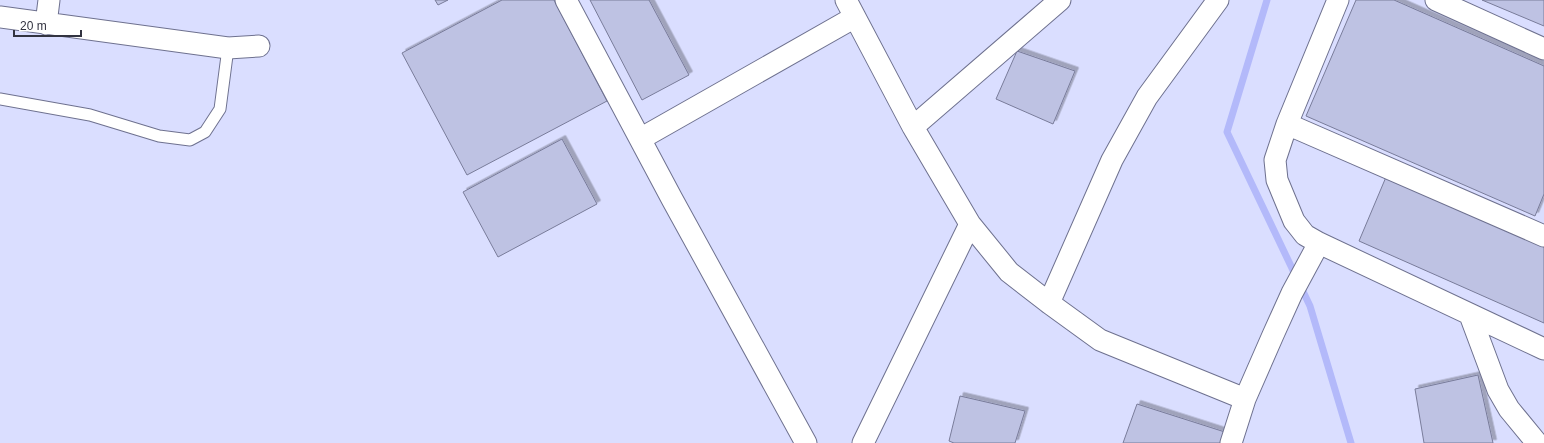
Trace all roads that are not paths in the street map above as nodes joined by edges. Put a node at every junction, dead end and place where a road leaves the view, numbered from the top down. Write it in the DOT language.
graph roads {
  1 [pos="49,0"];
  2 [pos="566,0"];
  3 [pos="1060,0"];
  4 [pos="1218,0"];
  5 [pos="1338,0"];
  6 [pos="1446,2"];
  7 [pos="851,9"];
  8 [pos="0,17"];
  9 [pos="46,24"];
  10 [pos="259,46"];
  11 [pos="228,48"];
  12 [pos="1544,49"];
  13 [pos="0,99"];
  14 [pos="1287,124"];
  15 [pos="913,127"];
  16 [pos="640,138"];
  17 [pos="970,224"];
  18 [pos="1543,232"];
  19 [pos="1319,243"];
  20 [pos="1049,303"];
  21 [pos="1470,315"];
  22 [pos="1544,349"];
  23 [pos="1245,399"];
  24 [pos="806,443"];
  25 [pos="863,443"];
  26 [pos="1231,443"];
  27 [pos="1538,443"];
  1 -- 9 [label="street"];
  2 -- 16 [label="street"];
  3 -- 15 [label="street"];
  4 -- 20 [label="street"];
  5 -- 14 [label="street"];
  6 -- 12 [label="street"];
  7 -- 15 [label="street"];
  7 -- 16 [label="street"];
  8 -- 9 [label="street"];
  9 -- 11 [label="street"];
  10 -- 11 [label="street"];
  11 -- 13 [label="lane"];
  14 -- 18 [label="street"];
  14 -- 19 [label="street"];
  15 -- 17 [label="street"];
  16 -- 24 [label="street"];
  17 -- 20 [label="street"];
  17 -- 25 [label="street"];
  19 -- 21 [label="street"];
  19 -- 23 [label="street"];
  20 -- 23 [label="street"];
  21 -- 22 [label="street"];
  21 -- 27 [label="street"];
  23 -- 26 [label="street"];
}
